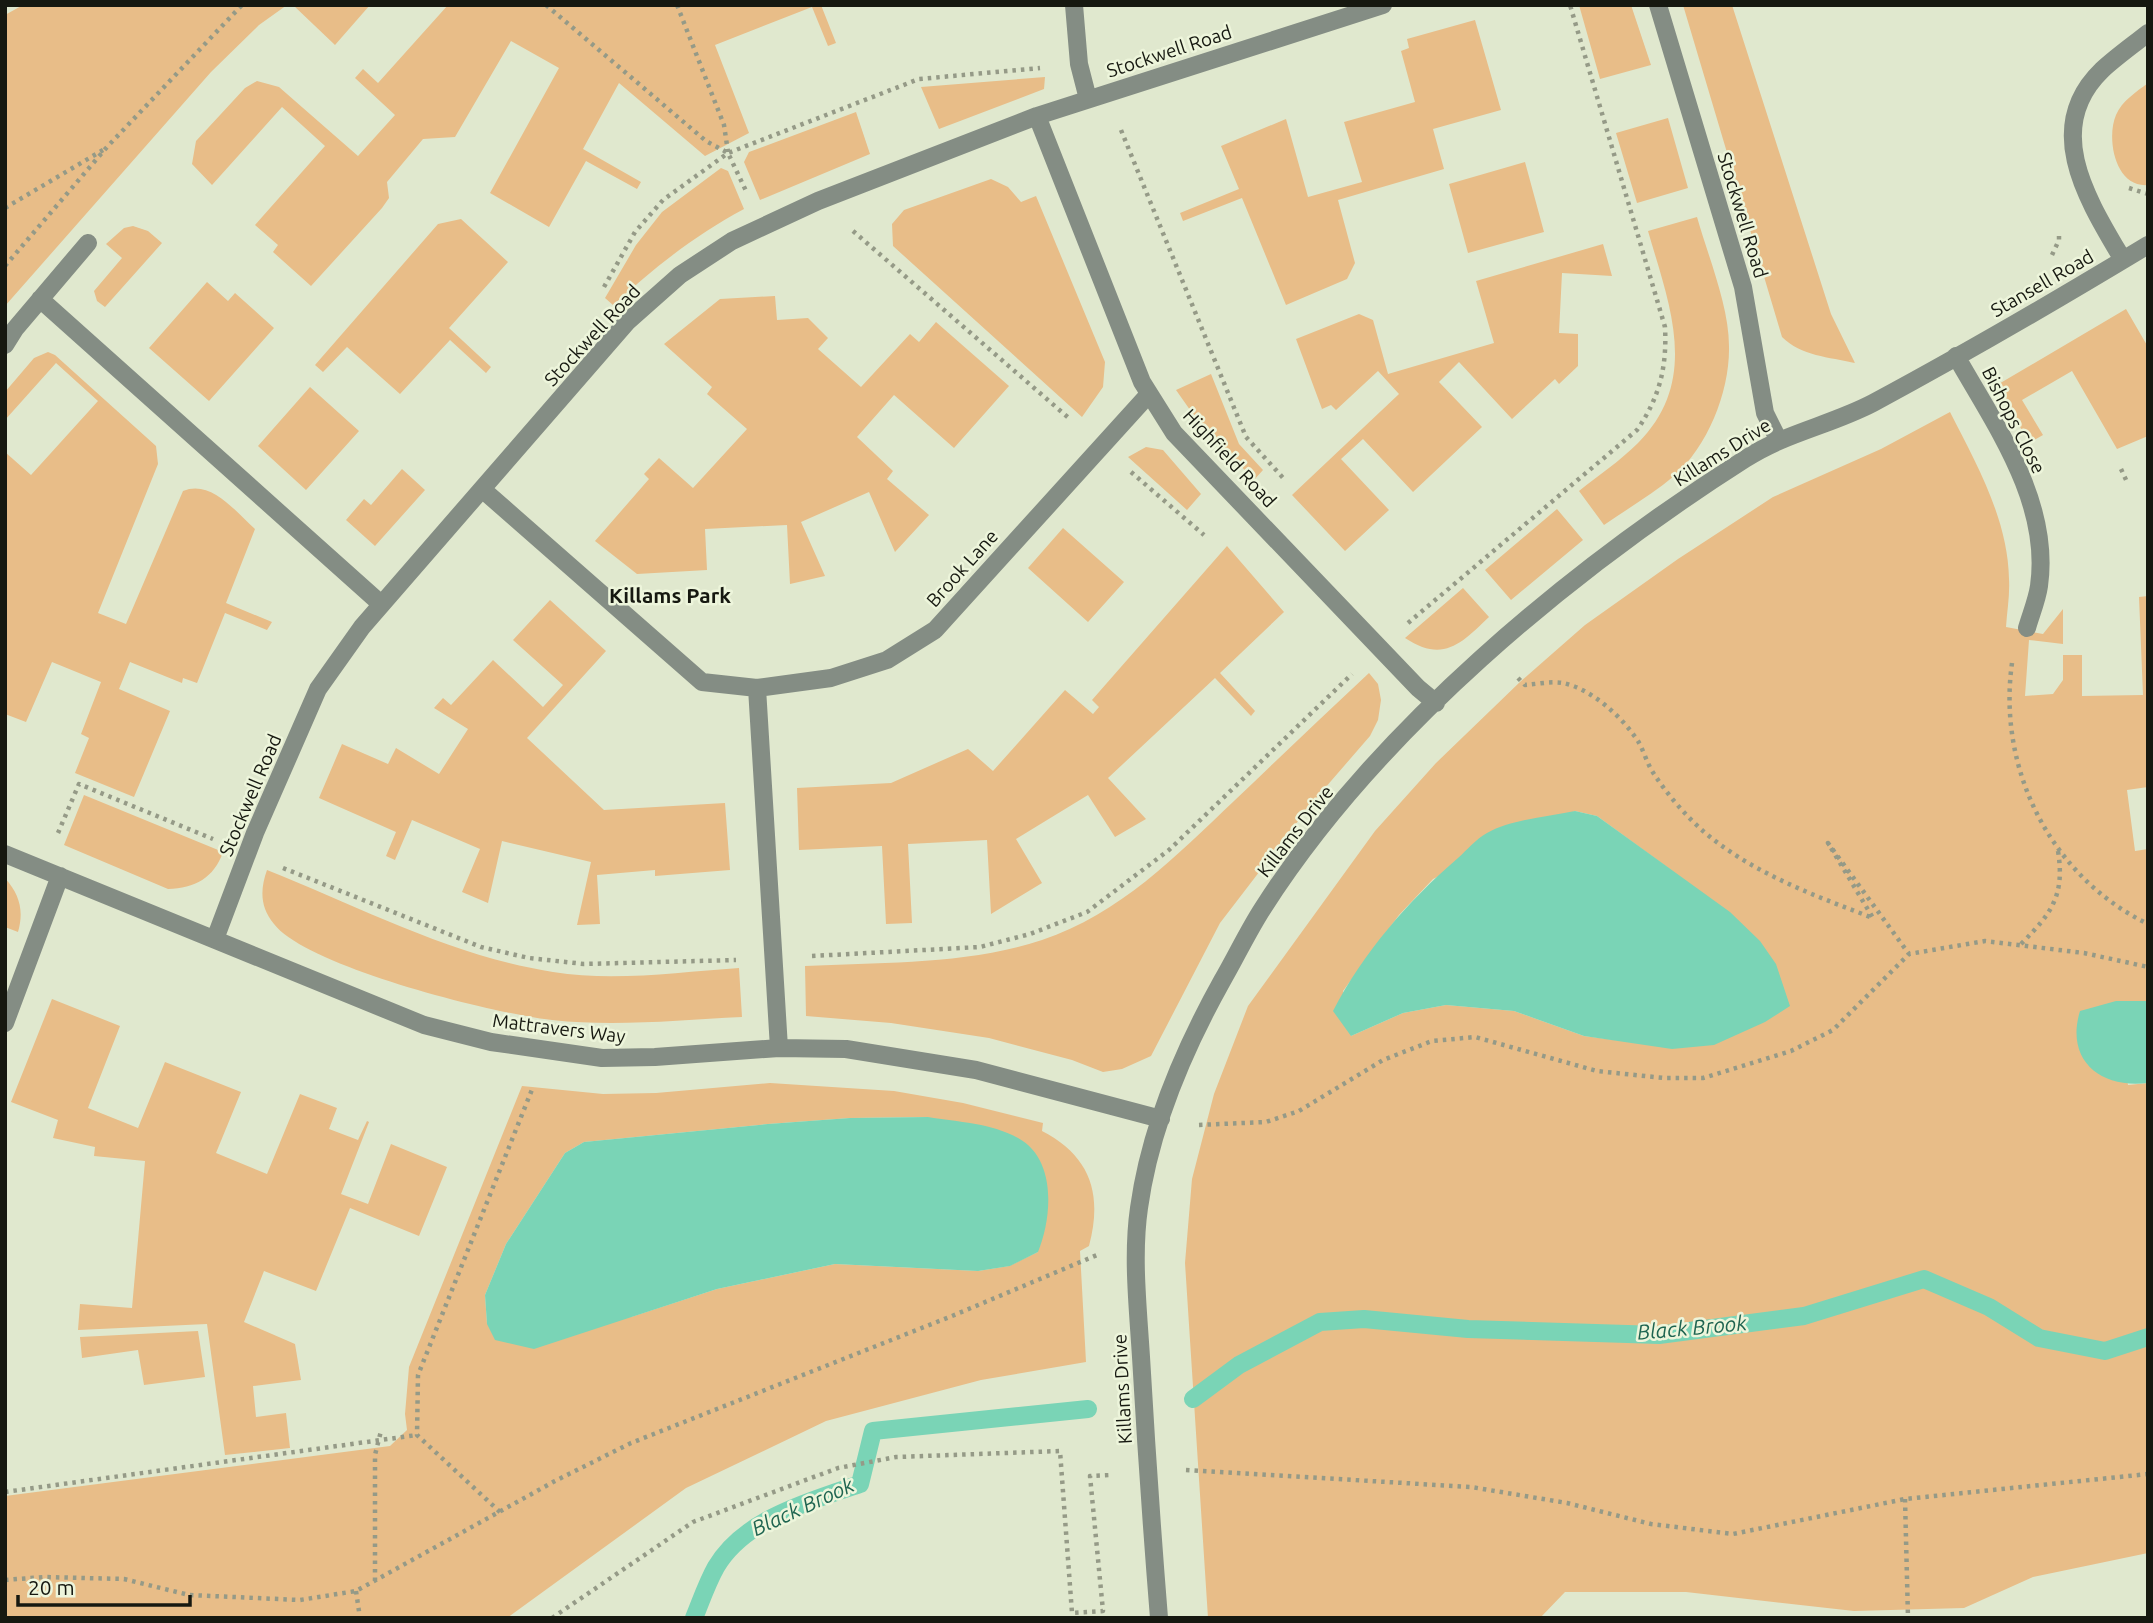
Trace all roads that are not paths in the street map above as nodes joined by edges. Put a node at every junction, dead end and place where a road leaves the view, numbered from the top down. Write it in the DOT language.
graph roads {
  1 [pos="1074,5"];
  2 [pos="1383,5"];
  3 [pos="1658,5"];
  4 [pos="2148,33"];
  5 [pos="1097,96"];
  6 [pos="1037,116"];
  7 [pos="88,243"];
  8 [pos="2148,244"];
  9 [pos="2123,260"];
  10 [pos="40,299"];
  11 [pos="5,345"];
  12 [pos="1956,356"];
  13 [pos="1149,394"];
  14 [pos="1778,439"];
  15 [pos="482,489"];
  16 [pos="382,604"];
  17 [pos="2027,628"];
  18 [pos="757,688"];
  19 [pos="1436,703"];
  20 [pos="5,854"];
  21 [pos="60,876"];
  22 [pos="215,939"];
  23 [pos="5,1023"];
  24 [pos="779,1048"];
  25 [pos="1161,1119"];
  26 [pos="1159,1618"];
  1 -- 5 [label="street, Stockwell Road"];
  2 -- 5 [label="street, Stockwell Road"];
  3 -- 14 [label="street, Stockwell Road"];
  4 -- 9 [label="street"];
  5 -- 6 [label="street, Stockwell Road"];
  6 -- 13 [label="street, Highfield Road"];
  6 -- 15 [label="street, Stockwell Road"];
  7 -- 10 [label="street"];
  8 -- 9 [label="street, Stansell Road"];
  9 -- 12 [label="street, Stansell Road"];
  10 -- 11 [label="street"];
  10 -- 16 [label="street"];
  12 -- 14 [label="street, Killams Drive"];
  12 -- 17 [label="street, Bishops Close"];
  13 -- 18 [label="street, Brook Lane"];
  13 -- 19 [label="street, Highfield Road"];
  14 -- 19 [label="street, Killams Drive"];
  15 -- 16 [label="street, Stockwell Road"];
  15 -- 18 [label="street, Brook Lane"];
  16 -- 22 [label="street, Stockwell Road"];
  18 -- 24 [label="street"];
  19 -- 25 [label="street, Killams Drive"];
  20 -- 21 [label="street, Mattravers Way"];
  21 -- 22 [label="street, Mattravers Way"];
  21 -- 23 [label="street"];
  22 -- 24 [label="street, Mattravers Way"];
  24 -- 25 [label="street, Mattravers Way"];
  25 -- 26 [label="street, Killams Drive"];
}
